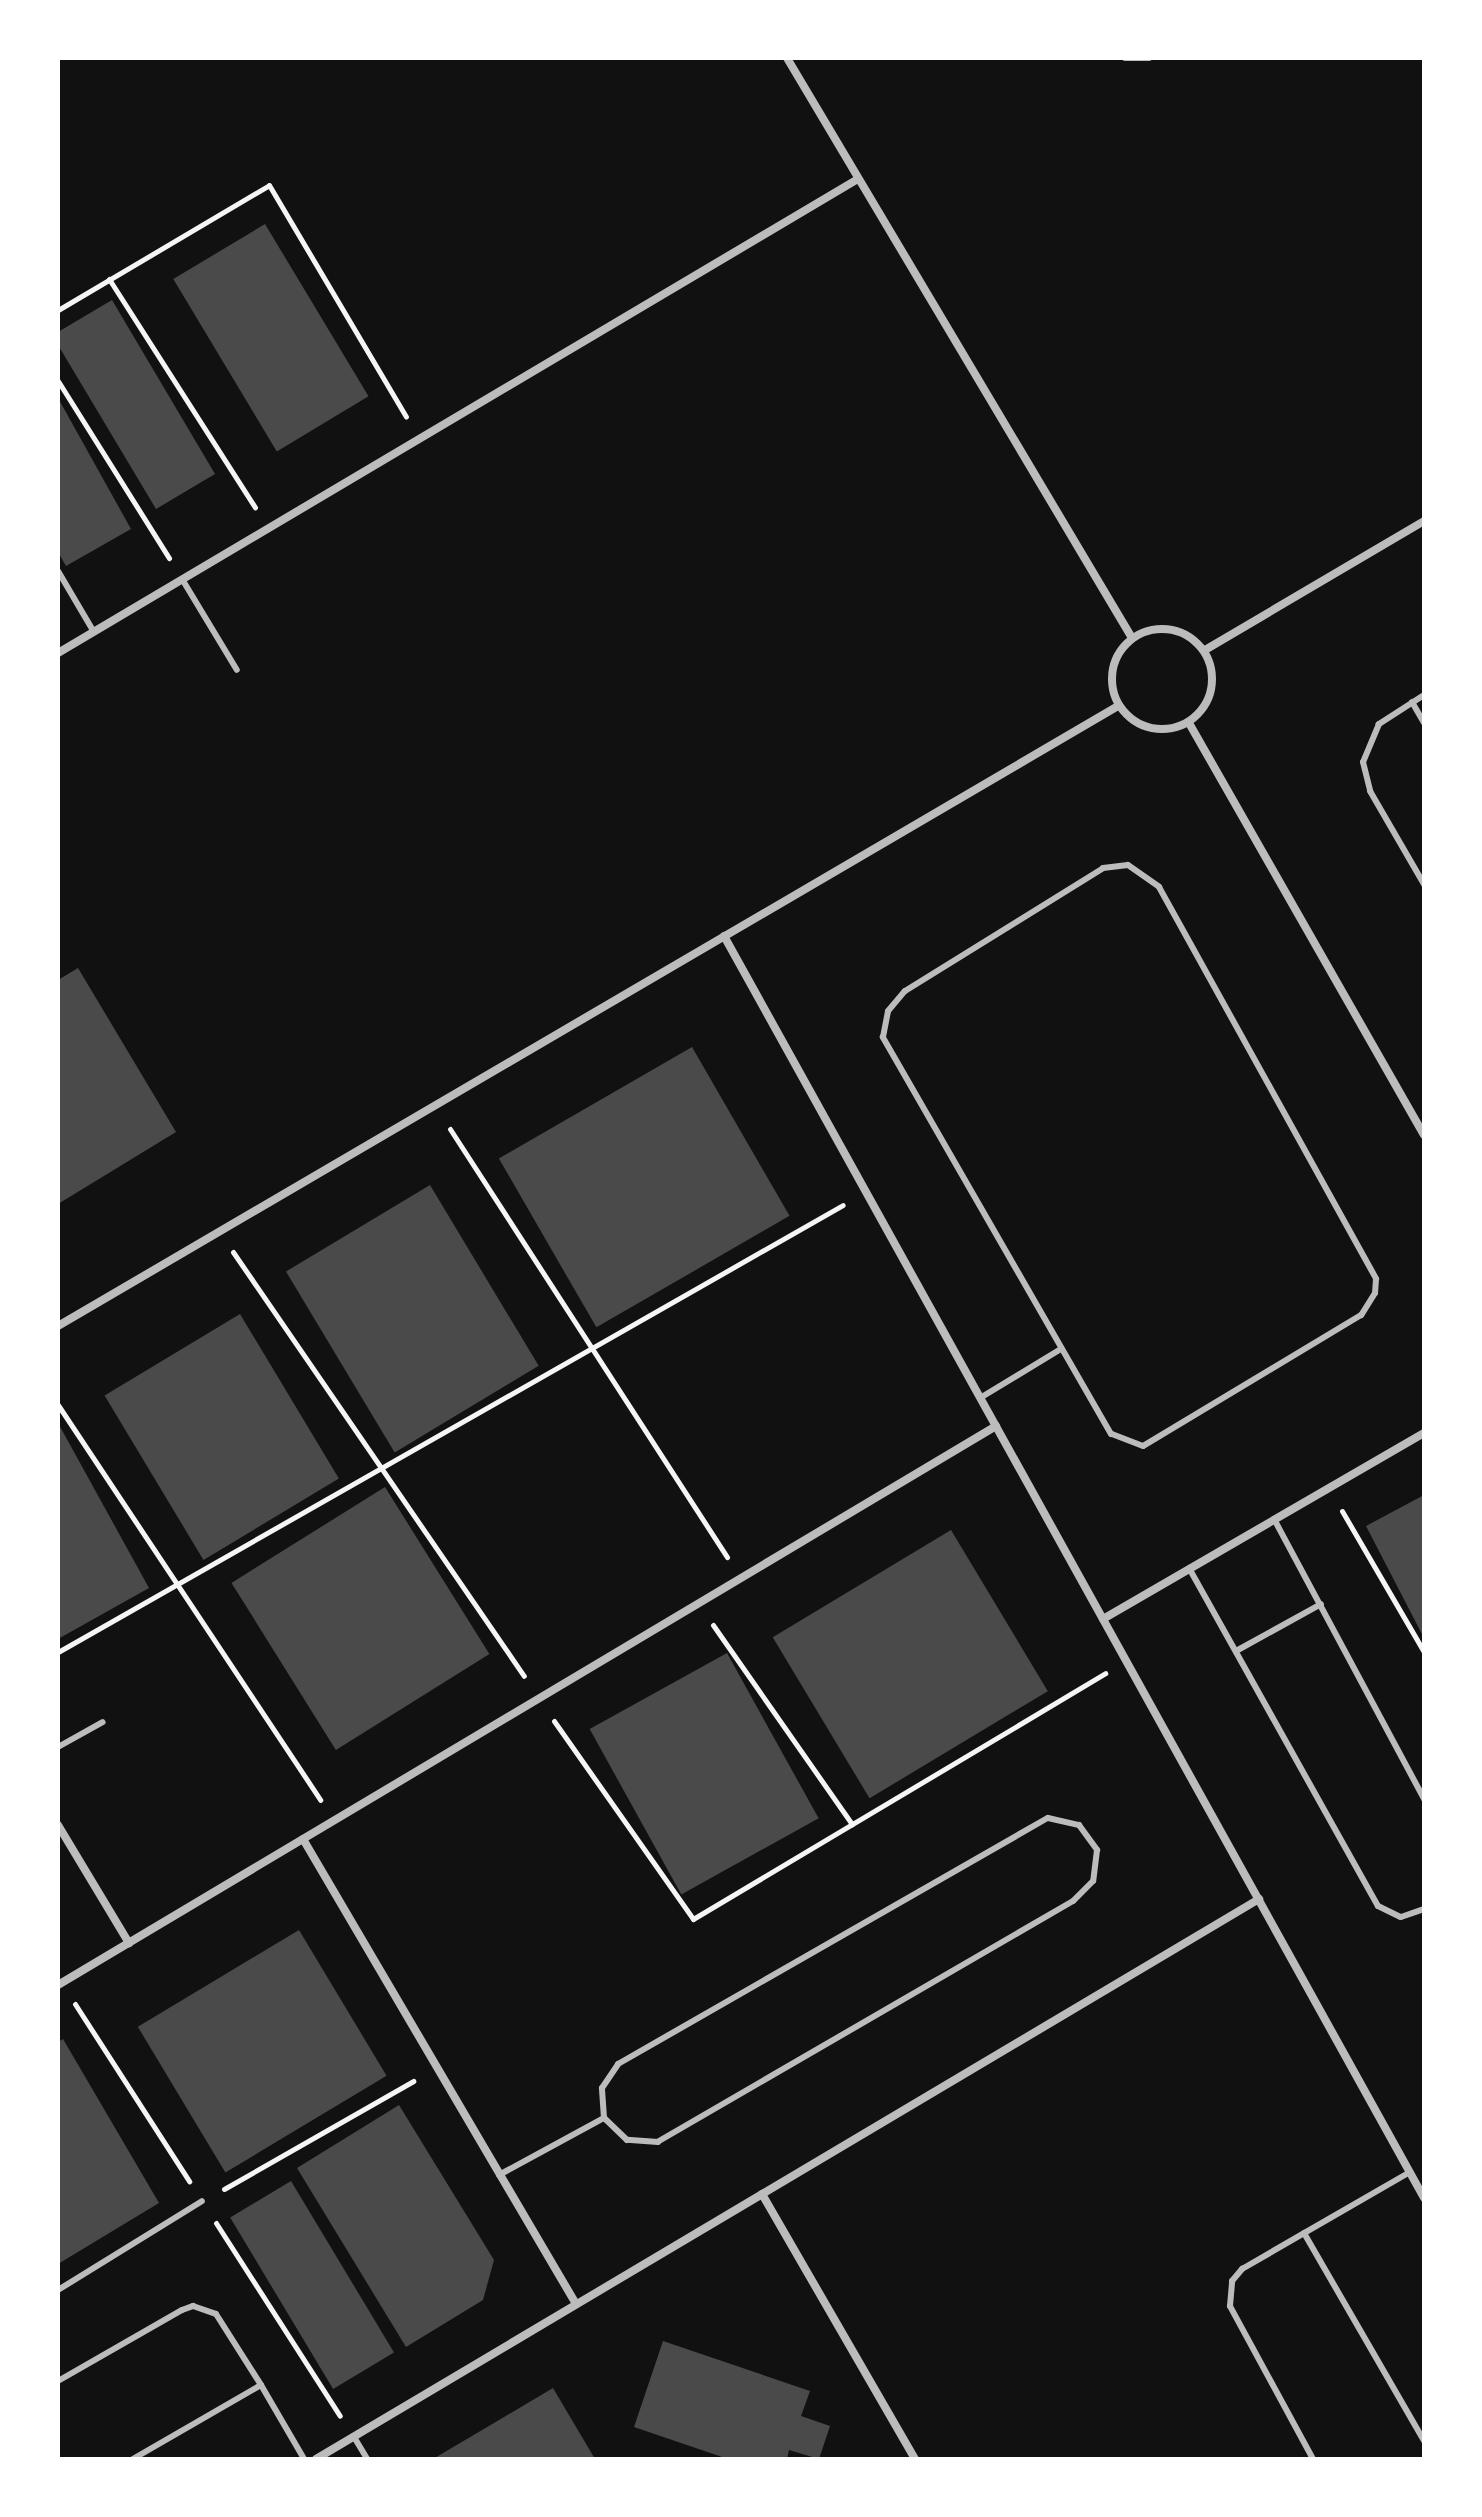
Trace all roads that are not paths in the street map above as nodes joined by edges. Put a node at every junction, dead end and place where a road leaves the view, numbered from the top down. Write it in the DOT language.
graph roads {
  1 [pos="787,58"];
  2 [pos="1125,58"];
  3 [pos="1149,58"];
  4 [pos="858,179"];
  5 [pos="1424,521"];
  6 [pos="58,571"];
  7 [pos="182,579"];
  8 [pos="94,632"];
  9 [pos="1132,638"];
  10 [pos="1205,650"];
  11 [pos="58,653"];
  12 [pos="237,670"];
  13 [pos="1424,695"];
  14 [pos="1412,702"];
  15 [pos="1118,706"];
  16 [pos="1189,723"];
  17 [pos="1424,723"];
  18 [pos="1424,884"];
  19 [pos="724,936"];
  20 [pos="1424,1135"];
  21 [pos="58,1326"];
  22 [pos="1061,1349"];
  23 [pos="980,1398"];
  24 [pos="996,1426"];
  25 [pos="1424,1433"];
  26 [pos="1274,1519"];
  27 [pos="1189,1568"];
  28 [pos="1321,1604"];
  29 [pos="1103,1619"];
  30 [pos="1236,1651"];
  31 [pos="103,1722"];
  32 [pos="58,1747"];
  33 [pos="1424,1799"];
  34 [pos="58,1825"];
  35 [pos="303,1839"];
  36 [pos="1259,1899"];
  37 [pos="1424,1909"];
  38 [pos="129,1943"];
  39 [pos="58,1985"];
  40 [pos="604,2118"];
  41 [pos="1410,2172"];
  42 [pos="499,2175"];
  43 [pos="762,2194"];
  44 [pos="1424,2198"];
  45 [pos="202,2201"];
  46 [pos="1304,2233"];
  47 [pos="58,2290"];
  48 [pos="576,2304"];
  49 [pos="58,2381"];
  50 [pos="261,2385"];
  51 [pos="354,2437"];
  52 [pos="1424,2441"];
  53 [pos="133,2459"];
  54 [pos="304,2459"];
  55 [pos="316,2459"];
  56 [pos="367,2459"];
  57 [pos="915,2459"];
  58 [pos="1313,2459"];
  1 -- 4 [label="street"];
  2 -- 3 [label="lane"];
  4 -- 7 [label="street"];
  4 -- 9 [label="street"];
  5 -- 10 [label="street"];
  6 -- 8 [label="lane"];
  7 -- 8 [label="street"];
  7 -- 12 [label="lane"];
  8 -- 11 [label="street"];
  9 -- 10 [label="street"];
  9 -- 15 [label="street"];
  10 -- 16 [label="street"];
  13 -- 14 [label="lane"];
  14 -- 17 [label="lane"];
  14 -- 18 [label="lane"];
  15 -- 16 [label="street"];
  15 -- 19 [label="street"];
  16 -- 20 [label="street"];
  19 -- 21 [label="street"];
  19 -- 23 [label="street"];
  22 -- 22 [label="lane"];
  22 -- 23 [label="lane"];
  23 -- 24 [label="street"];
  24 -- 29 [label="street"];
  24 -- 35 [label="street"];
  25 -- 26 [label="street"];
  26 -- 27 [label="street"];
  26 -- 28 [label="lane"];
  27 -- 29 [label="street"];
  27 -- 30 [label="lane"];
  28 -- 30 [label="lane"];
  28 -- 33 [label="lane"];
  29 -- 36 [label="street"];
  30 -- 37 [label="lane"];
  31 -- 32 [label="lane"];
  34 -- 38 [label="street"];
  35 -- 38 [label="street"];
  35 -- 42 [label="street"];
  36 -- 41 [label="street"];
  36 -- 43 [label="street"];
  38 -- 39 [label="street"];
  40 -- 40 [label="lane"];
  40 -- 42 [label="lane"];
  41 -- 44 [label="street"];
  41 -- 46 [label="lane"];
  42 -- 48 [label="street"];
  43 -- 48 [label="street"];
  43 -- 57 [label="street"];
  45 -- 47 [label="lane"];
  46 -- 52 [label="lane"];
  46 -- 58 [label="lane"];
  48 -- 51 [label="street"];
  49 -- 50 [label="lane"];
  50 -- 53 [label="lane"];
  50 -- 54 [label="lane"];
  51 -- 55 [label="street"];
  51 -- 56 [label="lane"];
}
